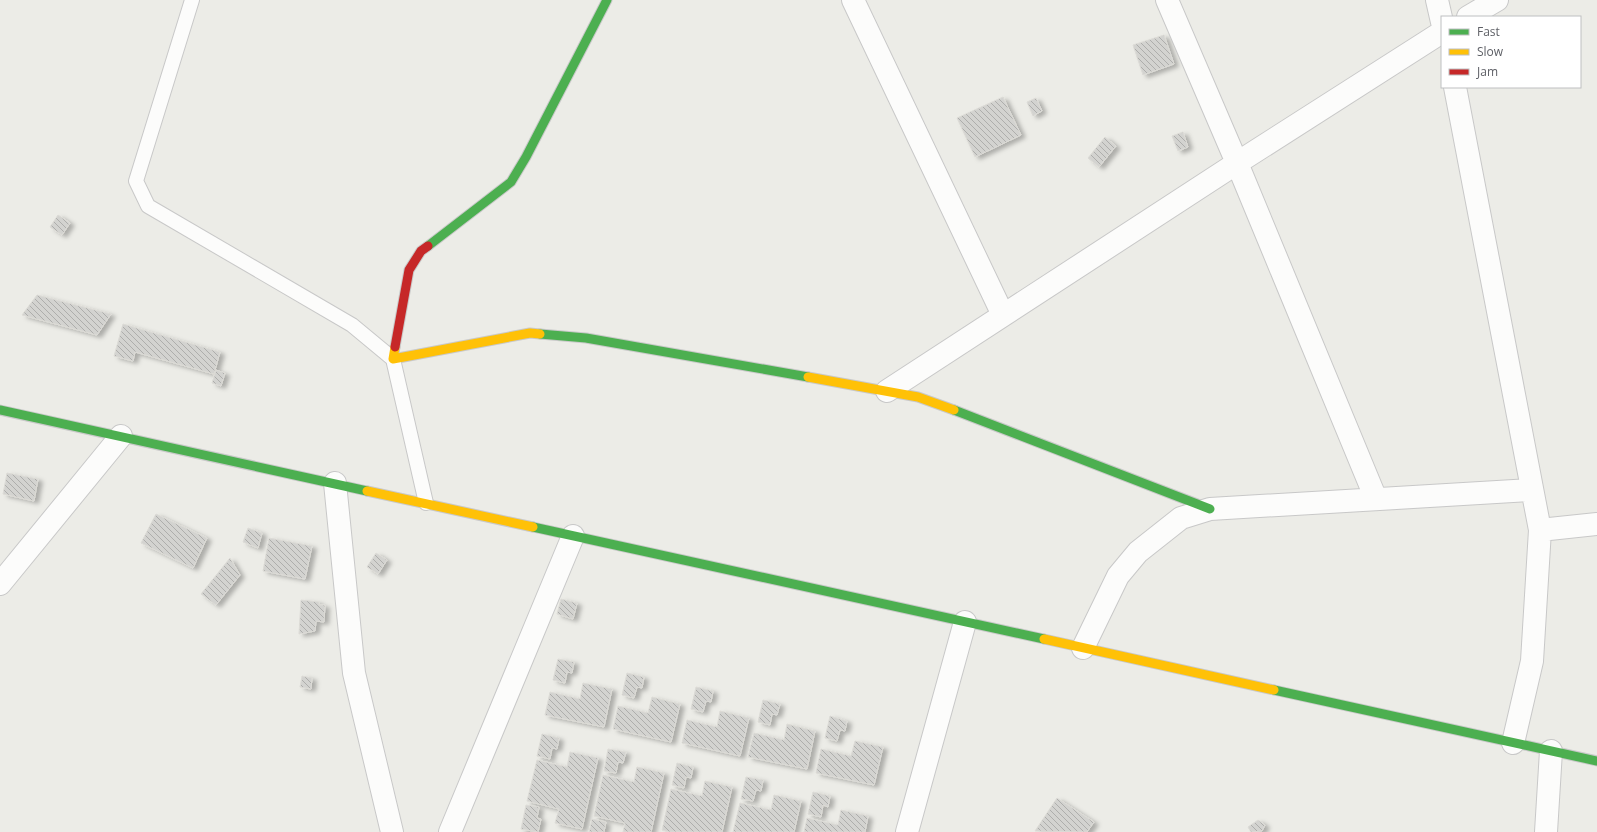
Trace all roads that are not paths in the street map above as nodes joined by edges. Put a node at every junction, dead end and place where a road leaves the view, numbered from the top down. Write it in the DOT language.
graph roads {
  1 [pos="192,0"];
  2 [pos="607,0"];
  3 [pos="854,0"];
  4 [pos="1167,0"];
  5 [pos="1437,0"];
  6 [pos="1497,0"];
  7 [pos="1470,16"];
  8 [pos="1441,18"];
  9 [pos="1441,33"];
  10 [pos="1455,88"];
  11 [pos="1237,163"];
  12 [pos="1003,315"];
  13 [pos="393,359"];
  14 [pos="887,391"];
  15 [pos="0,410"];
  16 [pos="121,436"];
  17 [pos="335,483"];
  18 [pos="1532,490"];
  19 [pos="1376,499"];
  20 [pos="426,503"];
  21 [pos="1210,509"];
  22 [pos="1597,524"];
  23 [pos="1540,530"];
  24 [pos="574,536"];
  25 [pos="0,584"];
  26 [pos="966,622"];
  27 [pos="1083,648"];
  28 [pos="1513,743"];
  29 [pos="1551,751"];
  30 [pos="1597,761"];
  31 [pos="392,832"];
  32 [pos="450,832"];
  33 [pos="907,832"];
  34 [pos="1546,832"];
  1 -- 13 [label="lane"];
  2 -- 13 [label="main road"];
  3 -- 12 [label="street"];
  4 -- 11 [label="street"];
  5 -- 8 [label="street"];
  6 -- 7 [label="street"];
  9 -- 11 [label="street"];
  10 -- 18 [label="street"];
  11 -- 12 [label="street"];
  11 -- 19 [label="street"];
  12 -- 14 [label="street"];
  13 -- 14 [label="main road"];
  13 -- 20 [label="lane"];
  14 -- 21 [label="main road"];
  15 -- 16 [label="main road"];
  16 -- 17 [label="main road"];
  16 -- 25 [label="street"];
  17 -- 20 [label="main road"];
  17 -- 31 [label="street"];
  18 -- 19 [label="street"];
  18 -- 23 [label="street"];
  19 -- 21 [label="street"];
  20 -- 24 [label="main road"];
  21 -- 27 [label="street"];
  22 -- 23 [label="street"];
  23 -- 28 [label="street"];
  24 -- 26 [label="main road"];
  24 -- 32 [label="street"];
  26 -- 27 [label="main road"];
  26 -- 33 [label="street"];
  27 -- 28 [label="main road"];
  28 -- 29 [label="main road"];
  29 -- 30 [label="main road"];
  29 -- 34 [label="street"];
}
